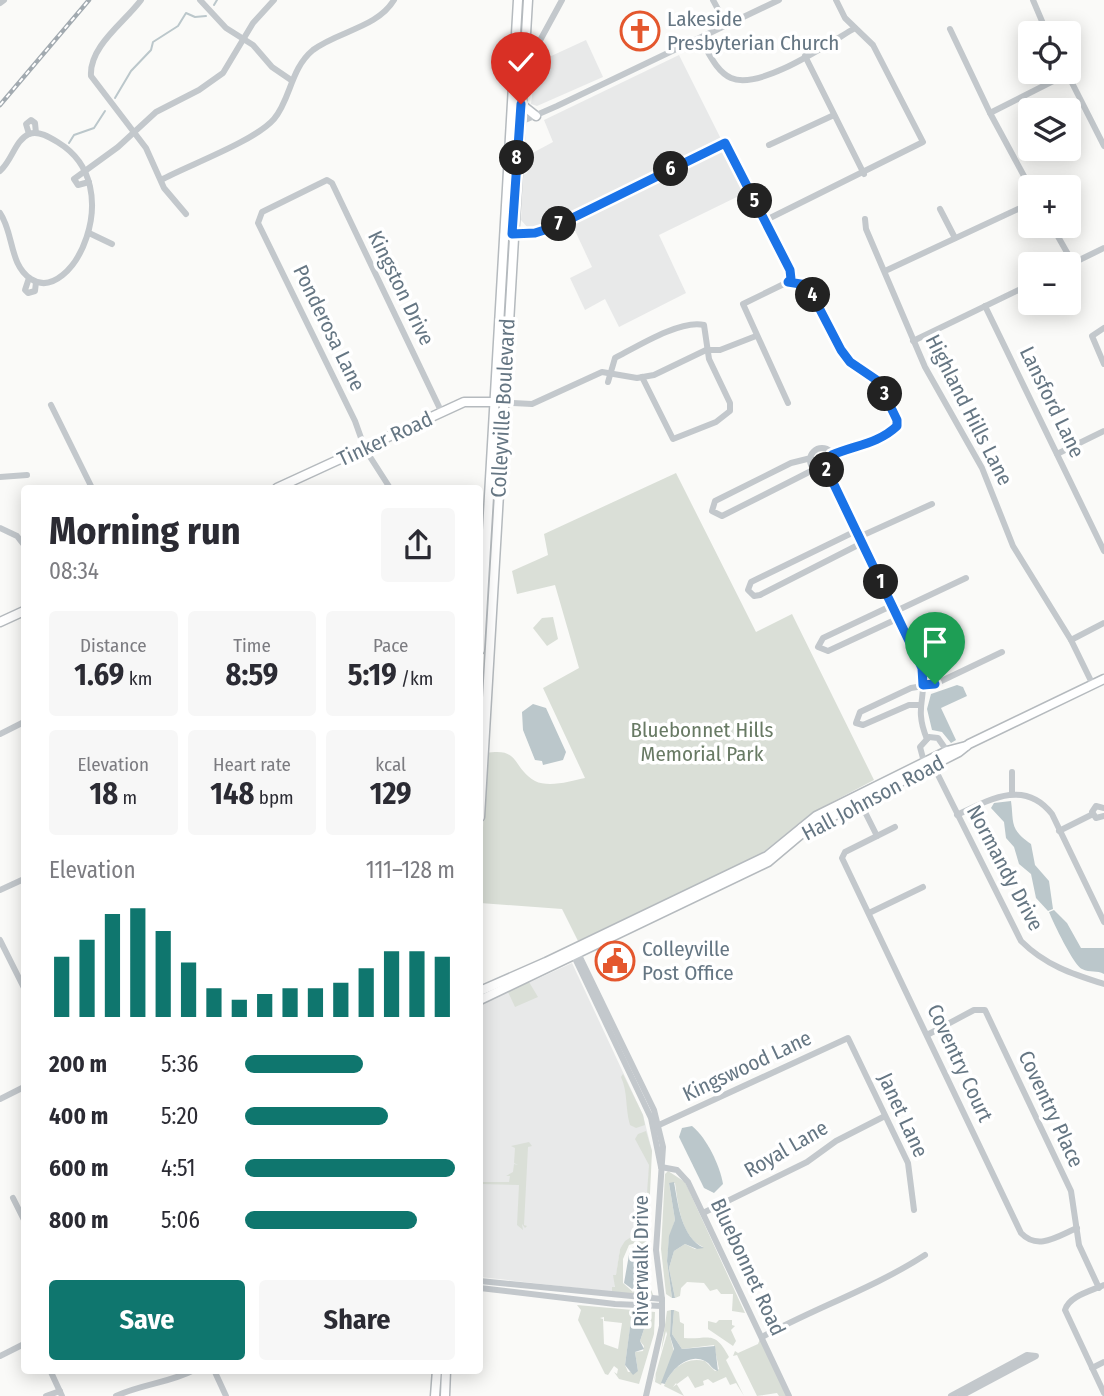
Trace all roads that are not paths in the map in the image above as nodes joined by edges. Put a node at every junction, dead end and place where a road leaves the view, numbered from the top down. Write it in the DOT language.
graph roads {
  1 [pos="141,0"];
  2 [pos="200,0"];
  3 [pos="274,0"];
  4 [pos="394,0"];
  5 [pos="519,0"];
  6 [pos="528,0"];
  7 [pos="562,0"];
  8 [pos="713,0"];
  9 [pos="777,0"];
  10 [pos="836,0"];
  11 [pos="1033,1"];
  12 [pos="1042,21"];
  13 [pos="727,26"];
  14 [pos="855,28"];
  15 [pos="950,29"];
  16 [pos="244,40"];
  17 [pos="701,40"];
  18 [pos="805,56"];
  19 [pos="524,60"];
  20 [pos="291,80"];
  21 [pos="738,80"];
  22 [pos="1046,84"];
  23 [pos="1073,84"];
  24 [pos="738,89"];
  25 [pos="521,104"];
  26 [pos="990,113"];
  27 [pos="834,115"];
  28 [pos="536,116"];
  29 [pos="514,121"];
  30 [pos="132,132"];
  31 [pos="769,145"];
  32 [pos="1104,146"];
  33 [pos="85,169"];
  34 [pos="0,171"];
  35 [pos="864,174"];
  36 [pos="1024,175"];
  37 [pos="161,180"];
  38 [pos="327,180"];
  39 [pos="89,182"];
  40 [pos="940,209"];
  41 [pos="1018,209"];
  42 [pos="0,213"];
  43 [pos="186,214"];
  44 [pos="865,219"];
  45 [pos="764,221"];
  46 [pos="4,226"];
  47 [pos="89,233"];
  48 [pos="508,234"];
  49 [pos="954,238"];
  50 [pos="112,244"];
  51 [pos="1104,248"];
  52 [pos="1081,259"];
  53 [pos="885,271"];
  54 [pos="29,278"];
  55 [pos="36,282"];
  56 [pos="788,282"];
  57 [pos="1018,290"];
  58 [pos="985,306"];
  59 [pos="1104,328"];
  60 [pos="756,337"];
  61 [pos="913,341"];
  62 [pos="706,350"];
  63 [pos="1104,364"];
  64 [pos="610,373"];
  65 [pos="642,377"];
  66 [pos="608,382"];
  67 [pos="494,402"];
  68 [pos="504,403"];
  69 [pos="788,403"];
  70 [pos="51,405"];
  71 [pos="442,413"];
  72 [pos="1104,431"];
  73 [pos="365,449"];
  74 [pos="1058,454"];
  75 [pos="832,455"];
  76 [pos="811,458"];
  77 [pos="815,469"];
  78 [pos="827,470"];
  79 [pos="27,475"];
  80 [pos="0,478"];
  81 [pos="91,485"];
  82 [pos="284,485"];
  83 [pos="388,485"];
  84 [pos="932,504"];
  85 [pos="0,528"];
  86 [pos="497,529"];
  87 [pos="486,530"];
  88 [pos="859,537"];
  89 [pos="21,541"];
  90 [pos="1104,551"];
  91 [pos="483,578"];
  92 [pos="966,578"];
  93 [pos="21,612"];
  94 [pos="896,612"];
  95 [pos="0,622"];
  96 [pos="1104,623"];
  97 [pos="1071,640"];
  98 [pos="1002,652"];
  99 [pos="1104,679"];
  100 [pos="923,685"];
  101 [pos="1093,685"];
  102 [pos="920,705"];
  103 [pos="21,724"];
  104 [pos="0,734"];
  105 [pos="927,739"];
  106 [pos="965,746"];
  107 [pos="483,750"];
  108 [pos="947,751"];
  109 [pos="924,762"];
  110 [pos="933,765"];
  111 [pos="1012,772"];
  112 [pos="1012,793"];
  113 [pos="858,800"];
  114 [pos="1104,808"];
  115 [pos="1093,814"];
  116 [pos="957,815"];
  117 [pos="1104,816"];
  118 [pos="895,827"];
  119 [pos="1059,831"];
  120 [pos="877,836"];
  121 [pos="21,880"];
  122 [pos="923,887"];
  123 [pos="0,890"];
  124 [pos="1104,903"];
  125 [pos="1096,907"];
  126 [pos="869,914"];
  127 [pos="1104,922"];
  128 [pos="0,940"];
  129 [pos="575,952"];
  130 [pos="546,962"];
  131 [pos="531,978"];
  132 [pos="21,982"];
  133 [pos="1104,984"];
  134 [pos="483,989"];
  135 [pos="483,999"];
  136 [pos="927,1035"];
  137 [pos="848,1038"];
  138 [pos="21,1088"];
  139 [pos="0,1099"];
  140 [pos="885,1116"];
  141 [pos="656,1125"];
  142 [pos="661,1167"];
  143 [pos="13,1198"];
  144 [pos="914,1210"];
  145 [pos="703,1213"];
  146 [pos="21,1214"];
  147 [pos="1077,1228"];
  148 [pos="925,1255"];
  149 [pos="483,1282"];
  150 [pos="1101,1286"];
  151 [pos="483,1289"];
  152 [pos="526,1289"];
  153 [pos="662,1303"];
  154 [pos="762,1338"];
  155 [pos="21,1346"];
  156 [pos="0,1356"];
  157 [pos="1104,1362"];
  158 [pos="1092,1368"];
  159 [pos="52,1374"];
  160 [pos="184,1374"];
  161 [pos="216,1374"];
  162 [pos="437,1374"];
  163 [pos="446,1374"];
  164 [pos="61,1393"];
  165 [pos="1104,1393"];
  166 [pos="960,1394"];
  167 [pos="46,1396"];
  168 [pos="117,1396"];
  169 [pos="226,1396"];
  170 [pos="435,1396"];
  171 [pos="445,1396"];
  172 [pos="646,1396"];
  173 [pos="789,1396"];
  174 [pos="951,1396"];
  1 -- 30 [label="street"];
  2 -- 16 [label="street"];
  3 -- 16 [label="street"];
  4 -- 20 [label="street"];
  5 -- 29 [label="main road, Colleyville Boulevard"];
  6 -- 19 [label="main road, Colleyville Boulevard"];
  7 -- 19 [label="street"];
  8 -- 13 [label="street"];
  9 -- 13 [label="street"];
  10 -- 14 [label="street"];
  11 -- 12 [label="street"];
  13 -- 17 [label="street"];
  14 -- 18 [label="street"];
  14 -- 35 [label="street"];
  15 -- 26 [label="street"];
  16 -- 20 [label="street"];
  16 -- 30 [label="street"];
  17 -- 21 [label="street"];
  17 -- 28 [label="street"];
  18 -- 21 [label="street"];
  18 -- 27 [label="street"];
  19 -- 25 [label="main road, Colleyville Boulevard"];
  20 -- 37 [label="street"];
  21 -- 24 [label="street"];
  22 -- 26 [label="street"];
  23 -- 32 [label="street"];
  25 -- 28 [label="main road"];
  25 -- 29 [label="main road, Colleyville Boulevard"];
  26 -- 36 [label="street"];
  27 -- 31 [label="street"];
  27 -- 35 [label="street"];
  28 -- 29 [label="street"];
  29 -- 48 [label="main road, Colleyville Boulevard"];
  30 -- 33 [label="street"];
  30 -- 37 [label="street"];
  33 -- 34 [label="street"];
  33 -- 39 [label="street"];
  33 -- 39 [label="street"];
  35 -- 45 [label="street"];
  37 -- 43 [label="street"];
  38 -- 71 [label="street, Kingston Drive"];
  38 -- 73 [label="street, Ponderosa Lane"];
  39 -- 47 [label="street"];
  40 -- 49 [label="street"];
  41 -- 49 [label="street"];
  42 -- 46 [label="street"];
  44 -- 53 [label="street, Highland Hills Lane"];
  45 -- 48 [label="street"];
  45 -- 56 [label="street"];
  46 -- 54 [label="street"];
  47 -- 50 [label="street"];
  47 -- 55 [label="street"];
  48 -- 67 [label="main road, Colleyville Boulevard"];
  48 -- 68 [label="main road, Colleyville Boulevard"];
  49 -- 53 [label="street"];
  51 -- 52 [label="street"];
  53 -- 61 [label="street, Highland Hills Lane"];
  54 -- 55 [label="street"];
  54 -- 55 [label="street"];
  56 -- 60 [label="street"];
  56 -- 75 [label="street"];
  57 -- 58 [label="street"];
  58 -- 61 [label="street"];
  58 -- 74 [label="street, Lansford Lane"];
  59 -- 63 [label="street"];
  60 -- 62 [label="street"];
  60 -- 69 [label="street"];
  61 -- 97 [label="street, Highland Hills Lane"];
  62 -- 64 [label="street"];
  62 -- 65 [label="street"];
  62 -- 65 [label="street"];
  64 -- 65 [label="street"];
  64 -- 66 [label="street"];
  64 -- 68 [label="street"];
  67 -- 68 [label="street"];
  67 -- 71 [label="main road, Tinker Road"];
  67 -- 87 [label="main road, Colleyville Boulevard"];
  68 -- 86 [label="main road, Colleyville Boulevard"];
  70 -- 81 [label="street"];
  71 -- 73 [label="main road, Tinker Road"];
  72 -- 74 [label="street"];
  73 -- 82 [label="main road, Tinker Road"];
  73 -- 83 [label="street, Ponderosa Lane"];
  74 -- 90 [label="street, Lansford Lane"];
  75 -- 76 [label="street"];
  75 -- 78 [label="street"];
  76 -- 77 [label="street"];
  76 -- 77 [label="street"];
  77 -- 78 [label="street"];
  78 -- 88 [label="street"];
  79 -- 80 [label="street"];
  84 -- 88 [label="street"];
  85 -- 89 [label="street"];
  86 -- 87 [label="main road"];
  86 -- 107 [label="main road, Colleyville Boulevard"];
  87 -- 91 [label="main road, Colleyville Boulevard"];
  88 -- 88 [label="street"];
  88 -- 94 [label="street"];
  92 -- 94 [label="street"];
  93 -- 95 [label="main road"];
  94 -- 94 [label="street"];
  94 -- 100 [label="street"];
  96 -- 97 [label="street"];
  97 -- 101 [label="street, Highland Hills Lane"];
  98 -- 100 [label="street"];
  99 -- 101 [label="main road, Hall Johnson Road"];
  100 -- 102 [label="street"];
  100 -- 102 [label="street"];
  101 -- 106 [label="main road, Hall Johnson Road"];
  102 -- 105 [label="street"];
  103 -- 104 [label="street"];
  105 -- 108 [label="street"];
  105 -- 109 [label="street"];
  106 -- 108 [label="main road, Hall Johnson Road"];
  106 -- 110 [label="main road, Hall Johnson Road"];
  108 -- 109 [label="main road, Hall Johnson Road"];
  109 -- 113 [label="main road, Hall Johnson Road"];
  110 -- 113 [label="main road, Hall Johnson Road"];
  110 -- 116 [label="street, Normandy Drive"];
  111 -- 112 [label="street"];
  112 -- 116 [label="street"];
  112 -- 119 [label="street"];
  113 -- 120 [label="street"];
  113 -- 129 [label="main road, Hall Johnson Road"];
  114 -- 115 [label="street"];
  115 -- 117 [label="street"];
  115 -- 119 [label="street"];
  116 -- 133 [label="street, Normandy Drive"];
  118 -- 120 [label="street"];
  119 -- 125 [label="street"];
  120 -- 126 [label="street, Coventry Court"];
  121 -- 123 [label="street"];
  122 -- 126 [label="street"];
  124 -- 125 [label="street"];
  125 -- 127 [label="street"];
  126 -- 136 [label="street, Coventry Court"];
  128 -- 132 [label="street"];
  129 -- 130 [label="main road, Hall Johnson Road"];
  129 -- 131 [label="main road, Hall Johnson Road"];
  129 -- 141 [label="street"];
  130 -- 131 [label="main road"];
  130 -- 134 [label="main road, Hall Johnson Road"];
  131 -- 135 [label="main road, Hall Johnson Road"];
  136 -- 147 [label="street, Coventry Court"];
  136 -- 147 [label="street, Coventry Place"];
  137 -- 140 [label="street, Janet Lane"];
  137 -- 141 [label="street, Kingswood Lane"];
  138 -- 139 [label="street"];
  140 -- 144 [label="street, Janet Lane"];
  140 -- 145 [label="street, Royal Lane"];
  141 -- 142 [label="street"];
  142 -- 145 [label="street, Bluebonnet Road"];
  142 -- 153 [label="street, Riverwalk Drive"];
  143 -- 146 [label="street"];
  145 -- 154 [label="street, Bluebonnet Road"];
  147 -- 150 [label="street, Coventry Place"];
  148 -- 154 [label="street"];
  149 -- 152 [label="street"];
  150 -- 158 [label="street"];
  151 -- 152 [label="street"];
  152 -- 153 [label="street"];
  153 -- 172 [label="street, Riverwalk Drive"];
  154 -- 173 [label="street, Bluebonnet Road"];
  155 -- 156 [label="street"];
  157 -- 158 [label="street"];
  158 -- 165 [label="street"];
  159 -- 164 [label="street"];
  160 -- 168 [label="street"];
  161 -- 169 [label="street"];
  162 -- 170 [label="main road"];
  163 -- 171 [label="main road"];
  164 -- 167 [label="street"];
  166 -- 166 [label="street"];
  166 -- 174 [label="street"];
}
